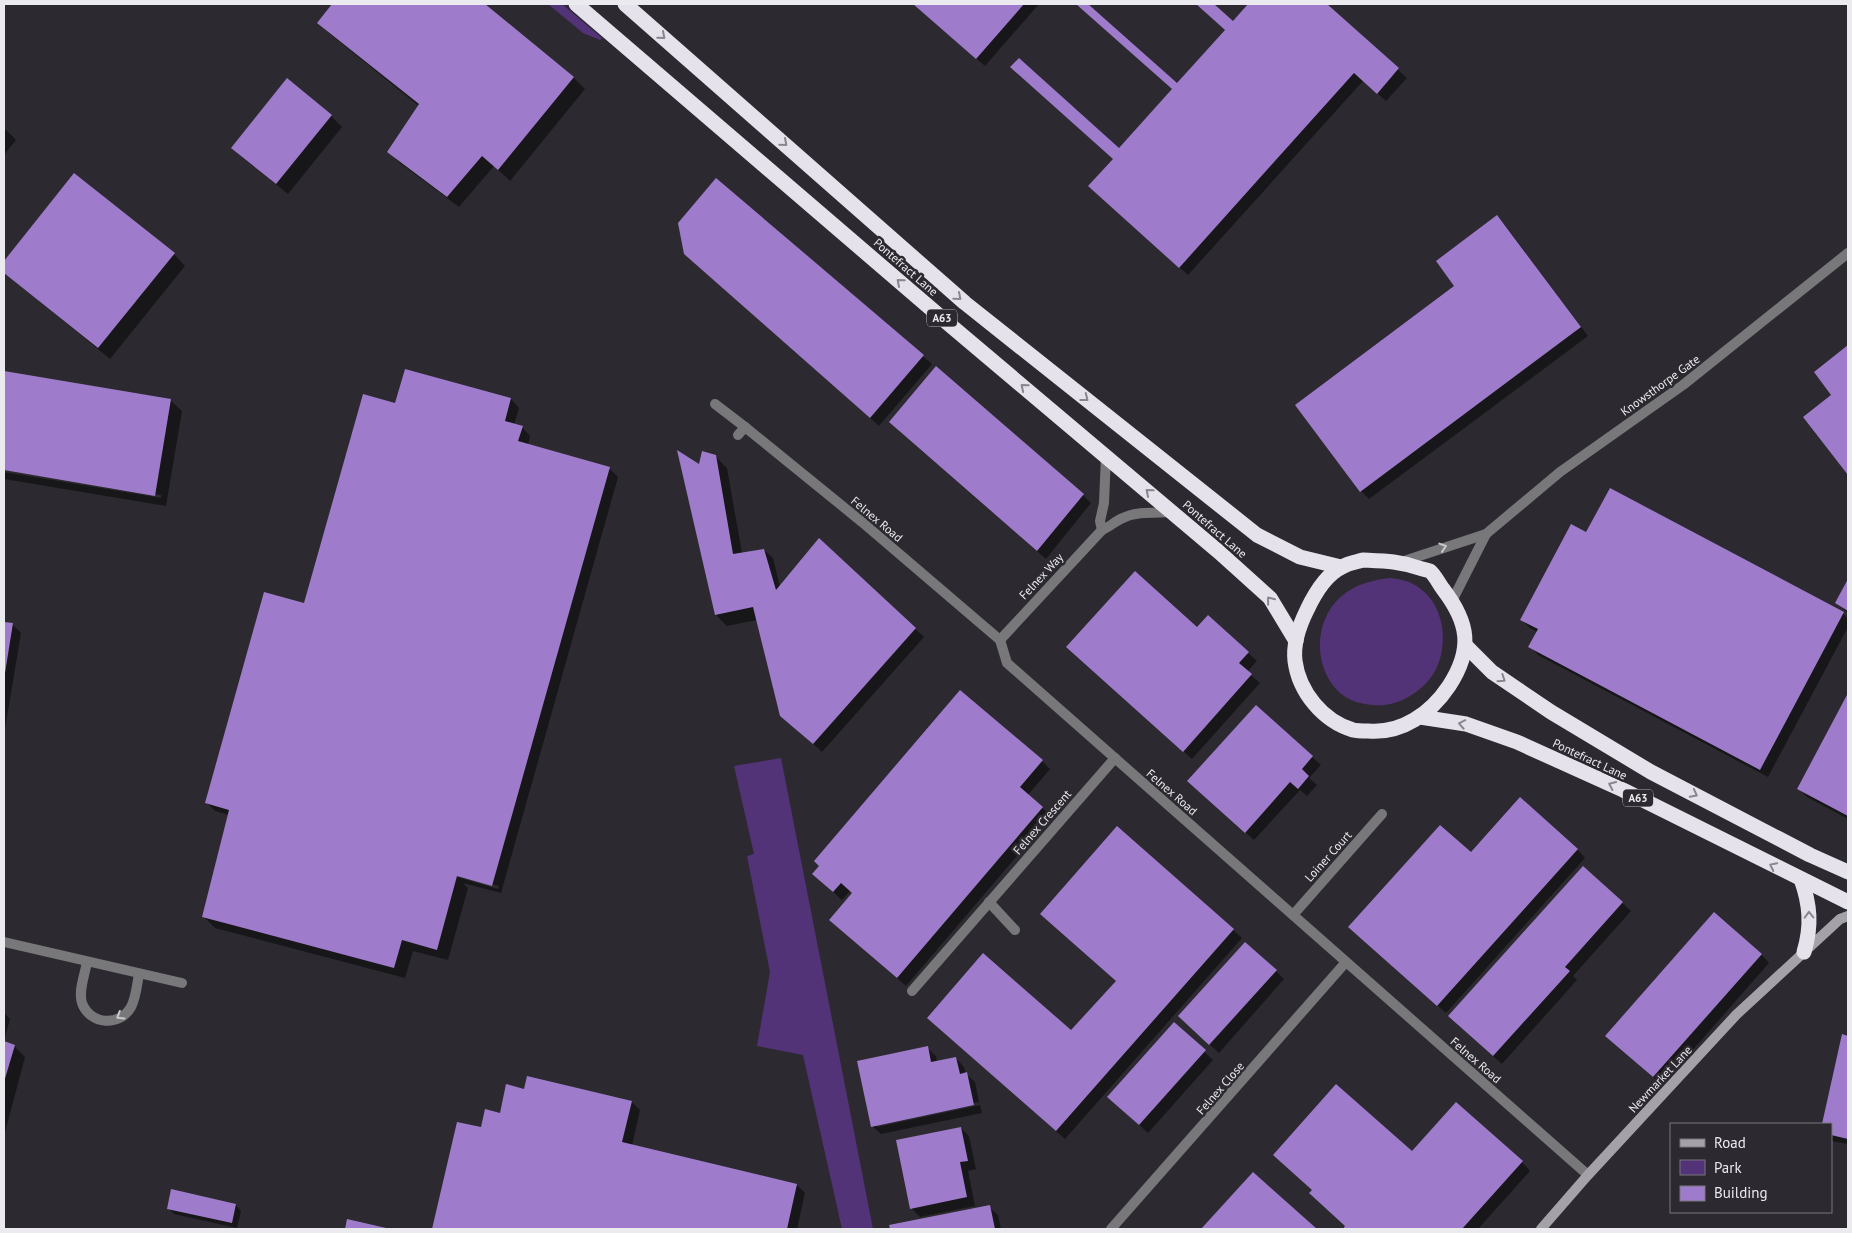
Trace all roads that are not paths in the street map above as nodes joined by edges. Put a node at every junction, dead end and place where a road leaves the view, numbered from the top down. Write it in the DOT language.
graph roads {
  1 [pos="576,4"];
  2 [pos="625,4"];
  3 [pos="1848,254"];
  4 [pos="715,404"];
  5 [pos="1106,456"];
  6 [pos="1172,512"];
  7 [pos="1102,530"];
  8 [pos="1486,534"];
  9 [pos="1401,562"];
  10 [pos="1341,567"];
  11 [pos="1452,601"];
  12 [pos="1000,640"];
  13 [pos="1296,641"];
  14 [pos="1466,646"];
  15 [pos="1420,717"];
  16 [pos="1115,758"];
  17 [pos="1382,814"];
  18 [pos="1848,872"];
  19 [pos="1800,879"];
  20 [pos="989,902"];
  21 [pos="1848,902"];
  22 [pos="1292,915"];
  23 [pos="1848,916"];
  24 [pos="1015,930"];
  25 [pos="4,942"];
  26 [pos="1804,952"];
  27 [pos="87,962"];
  28 [pos="1346,962"];
  29 [pos="139,974"];
  30 [pos="182,983"];
  31 [pos="912,991"];
  32 [pos="1588,1175"];
  33 [pos="1112,1229"];
  34 [pos="1541,1229"];
  5 -- 1 [label="highway, Pontefract Lane / A63, one-way"];
  2 -- 10 [label="highway, Pontefract Lane / A63, one-way"];
  3 -- 8 [label="street, Knowsthorpe Gate"];
  4 -- 12 [label="street, Felnex Road"];
  6 -- 5 [label="highway, Pontefract Lane / A63, one-way"];
  5 -- 7 [label="street"];
  6 -- 7 [label="street, Felnex Way"];
  13 -- 6 [label="highway, Pontefract Lane / A63, one-way"];
  7 -- 12 [label="street, Felnex Way"];
  9 -- 8 [label="street, Knowsthorpe Gate, one-way"];
  8 -- 11 [label="street, Knowsthorpe Gate"];
  9 -- 10 [label="highway, A63"];
  9 -- 11 [label="highway, A63"];
  10 -- 13 [label="highway, A63"];
  11 -- 14 [label="highway, A63"];
  12 -- 16 [label="street, Felnex Road"];
  13 -- 15 [label="highway, A63"];
  14 -- 15 [label="highway, A63"];
  14 -- 18 [label="highway, Pontefract Lane / A63, one-way"];
  19 -- 15 [label="highway, Pontefract Lane / A63, one-way"];
  16 -- 20 [label="street, Felnex Crescent"];
  16 -- 22 [label="street, Felnex Road"];
  17 -- 22 [label="street, Loiner Court"];
  19 -- 21 [label="highway, Pontefract Lane / A63"];
  26 -- 19 [label="highway, one-way"];
  20 -- 24 [label="street"];
  20 -- 31 [label="street, Felnex Crescent"];
  22 -- 28 [label="street, Felnex Road"];
  23 -- 26 [label="street, Newmarket Lane"];
  25 -- 27 [label="street"];
  26 -- 32 [label="street, Newmarket Lane"];
  27 -- 29 [label="street"];
  29 -- 27 [label="street, one-way"];
  28 -- 32 [label="street, Felnex Road"];
  28 -- 33 [label="street, Felnex Close"];
  29 -- 30 [label="street"];
  32 -- 34 [label="street, Newmarket Lane"];
}
